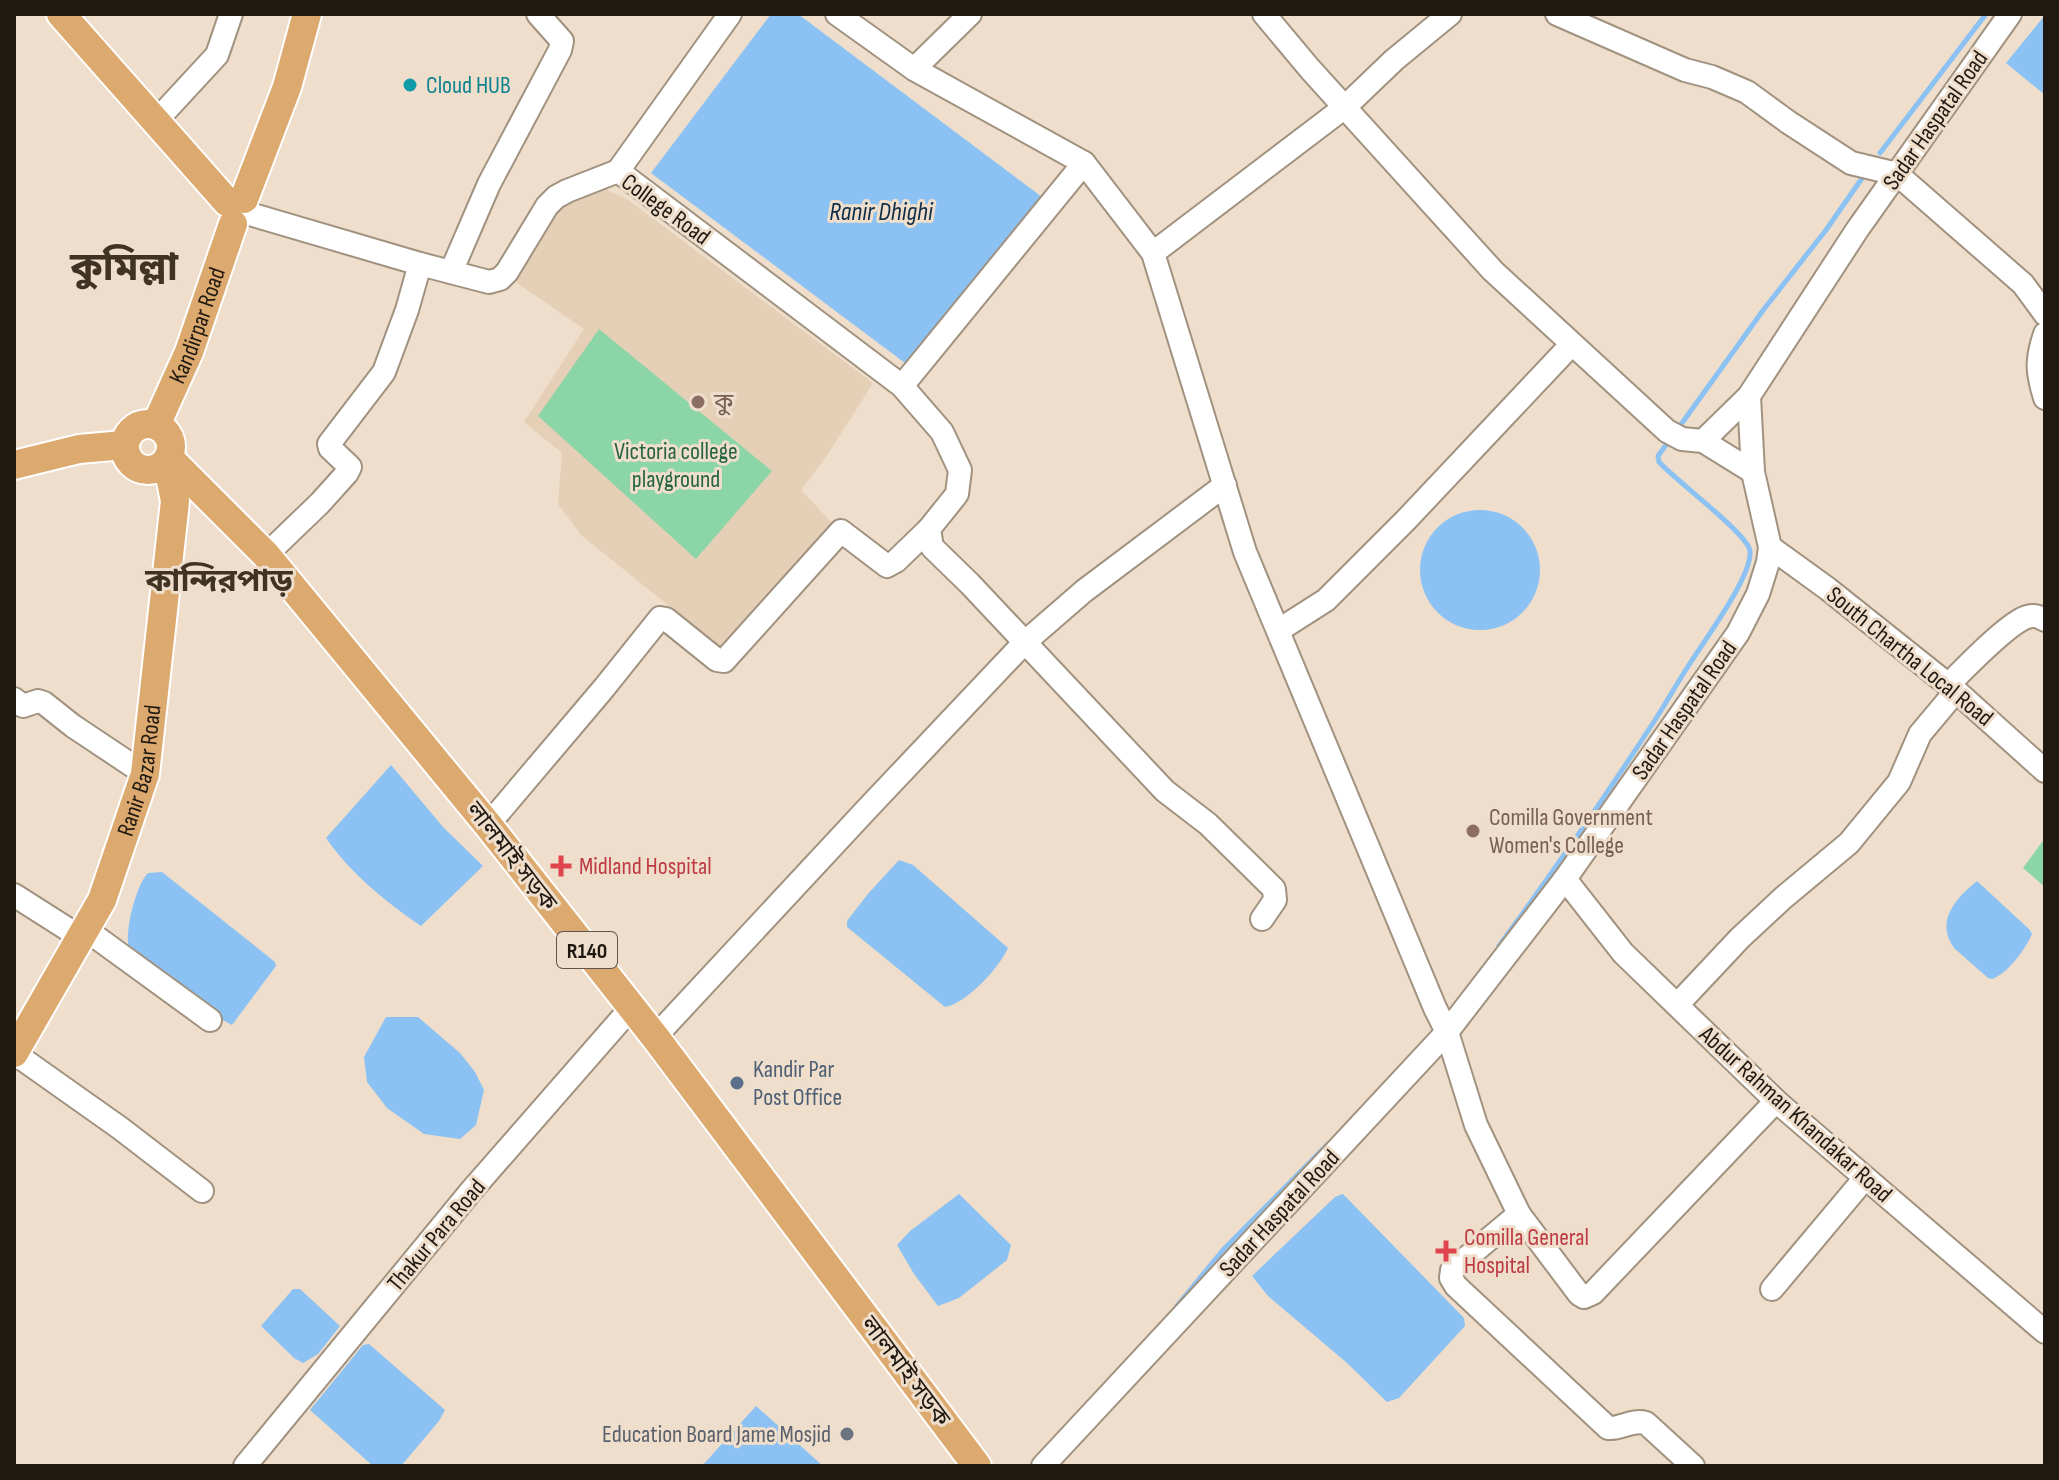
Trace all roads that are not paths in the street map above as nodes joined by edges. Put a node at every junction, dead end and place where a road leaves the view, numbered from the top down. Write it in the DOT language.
graph roads {
  1 [pos="61,14"];
  2 [pos="231,14"];
  3 [pos="307,14"];
  4 [pos="538,14"];
  5 [pos="730,14"];
  6 [pos="837,14"];
  7 [pos="970,14"];
  8 [pos="1264,14"];
  9 [pos="1450,14"];
  10 [pos="1557,14"];
  11 [pos="2010,14"];
  12 [pos="914,69"];
  13 [pos="1345,107"];
  14 [pos="156,121"];
  15 [pos="1084,163"];
  16 [pos="618,171"];
  17 [pos="1897,174"];
  18 [pos="239,210"];
  19 [pos="1153,253"];
  20 [pos="420,264"];
  21 [pos="451,272"];
  22 [pos="2045,314"];
  23 [pos="2045,334"];
  24 [pos="1572,344"];
  25 [pos="902,386"];
  26 [pos="1749,396"];
  27 [pos="2045,398"];
  28 [pos="156,425"];
  29 [pos="1684,437"];
  30 [pos="124,445"];
  31 [pos="168,460"];
  32 [pos="14,465"];
  33 [pos="1753,472"];
  34 [pos="1225,485"];
  35 [pos="929,529"];
  36 [pos="1770,547"];
  37 [pos="266,555"];
  38 [pos="2045,620"];
  39 [pos="1279,630"];
  40 [pos="1024,643"];
  41 [pos="1952,688"];
  42 [pos="14,699"];
  43 [pos="2045,771"];
  44 [pos="145,774"];
  45 [pos="488,825"];
  46 [pos="1565,879"];
  47 [pos="14,895"];
  48 [pos="1262,919"];
  49 [pos="82,933"];
  50 [pos="1677,1005"];
  51 [pos="631,1008"];
  52 [pos="210,1020"];
  53 [pos="1443,1022"];
  54 [pos="655,1037"];
  55 [pos="14,1053"];
  56 [pos="1776,1101"];
  57 [pos="1865,1178"];
  58 [pos="202,1191"];
  59 [pos="1519,1214"];
  60 [pos="1772,1289"];
  61 [pos="2045,1332"];
  62 [pos="245,1466"];
  63 [pos="977,1466"];
  64 [pos="1043,1466"];
  65 [pos="1693,1466"];
  1 -- 14 [label="main road"];
  2 -- 14 [label="street"];
  3 -- 18 [label="main road, Kandirpar Road"];
  4 -- 21 [label="street"];
  5 -- 16 [label="street"];
  6 -- 12 [label="street"];
  7 -- 12 [label="street"];
  8 -- 13 [label="street"];
  9 -- 13 [label="street"];
  10 -- 17 [label="street"];
  11 -- 17 [label="street, Sadar Haspatal Road"];
  12 -- 15 [label="street"];
  13 -- 19 [label="street"];
  13 -- 24 [label="street"];
  14 -- 18 [label="main road"];
  15 -- 19 [label="street"];
  15 -- 25 [label="street"];
  16 -- 21 [label="street, College Road"];
  16 -- 25 [label="street, College Road"];
  17 -- 22 [label="street"];
  17 -- 26 [label="street, Sadar Haspatal Road"];
  18 -- 20 [label="street, College Road"];
  18 -- 28 [label="main road, Kandirpar Road"];
  19 -- 34 [label="street"];
  20 -- 21 [label="street, College Road"];
  20 -- 37 [label="street"];
  23 -- 27 [label="street"];
  24 -- 29 [label="street"];
  24 -- 39 [label="street"];
  25 -- 35 [label="street, College Road"];
  26 -- 29 [label="street"];
  26 -- 33 [label="street, Sadar Haspatal Road"];
  28 -- 30 [label="main road"];
  28 -- 31 [label="main road"];
  29 -- 33 [label="street"];
  30 -- 31 [label="main road"];
  30 -- 32 [label="main road"];
  31 -- 37 [label="main road, লালমাই সড়ক / R140"];
  31 -- 44 [label="main road, Ranir Bazar Road"];
  33 -- 36 [label="street, Sadar Haspatal Road"];
  34 -- 39 [label="street"];
  34 -- 40 [label="street"];
  35 -- 40 [label="street"];
  35 -- 45 [label="street, College Road"];
  36 -- 41 [label="street, South Chartha Local Road"];
  36 -- 46 [label="street, Sadar Haspatal Road"];
  37 -- 45 [label="main road, লালমাই সড়ক / R140"];
  38 -- 41 [label="street"];
  39 -- 53 [label="street"];
  40 -- 48 [label="street"];
  40 -- 54 [label="street"];
  41 -- 43 [label="street, South Chartha Local Road"];
  41 -- 50 [label="street"];
  42 -- 44 [label="street"];
  44 -- 49 [label="main road, Ranir Bazar Road"];
  45 -- 51 [label="main road, লালমাই সড়ক / R140"];
  46 -- 50 [label="street, Abdur Rahman Khandakar Road"];
  46 -- 53 [label="street, Sadar Haspatal Road"];
  47 -- 49 [label="street"];
  49 -- 52 [label="street"];
  49 -- 55 [label="main road, Ranir Bazar Road"];
  50 -- 56 [label="street, Abdur Rahman Khandakar Road"];
  51 -- 54 [label="main road, লালমাই সড়ক / R140"];
  51 -- 62 [label="street, Thakur Para Road"];
  53 -- 59 [label="street"];
  53 -- 64 [label="street, Sadar Haspatal Road"];
  54 -- 63 [label="main road, লালমাই সড়ক / R140"];
  55 -- 58 [label="street"];
  56 -- 57 [label="street, Abdur Rahman Khandakar Road"];
  56 -- 59 [label="street"];
  57 -- 60 [label="street"];
  57 -- 61 [label="street, Abdur Rahman Khandakar Road"];
  59 -- 65 [label="street"];
}
